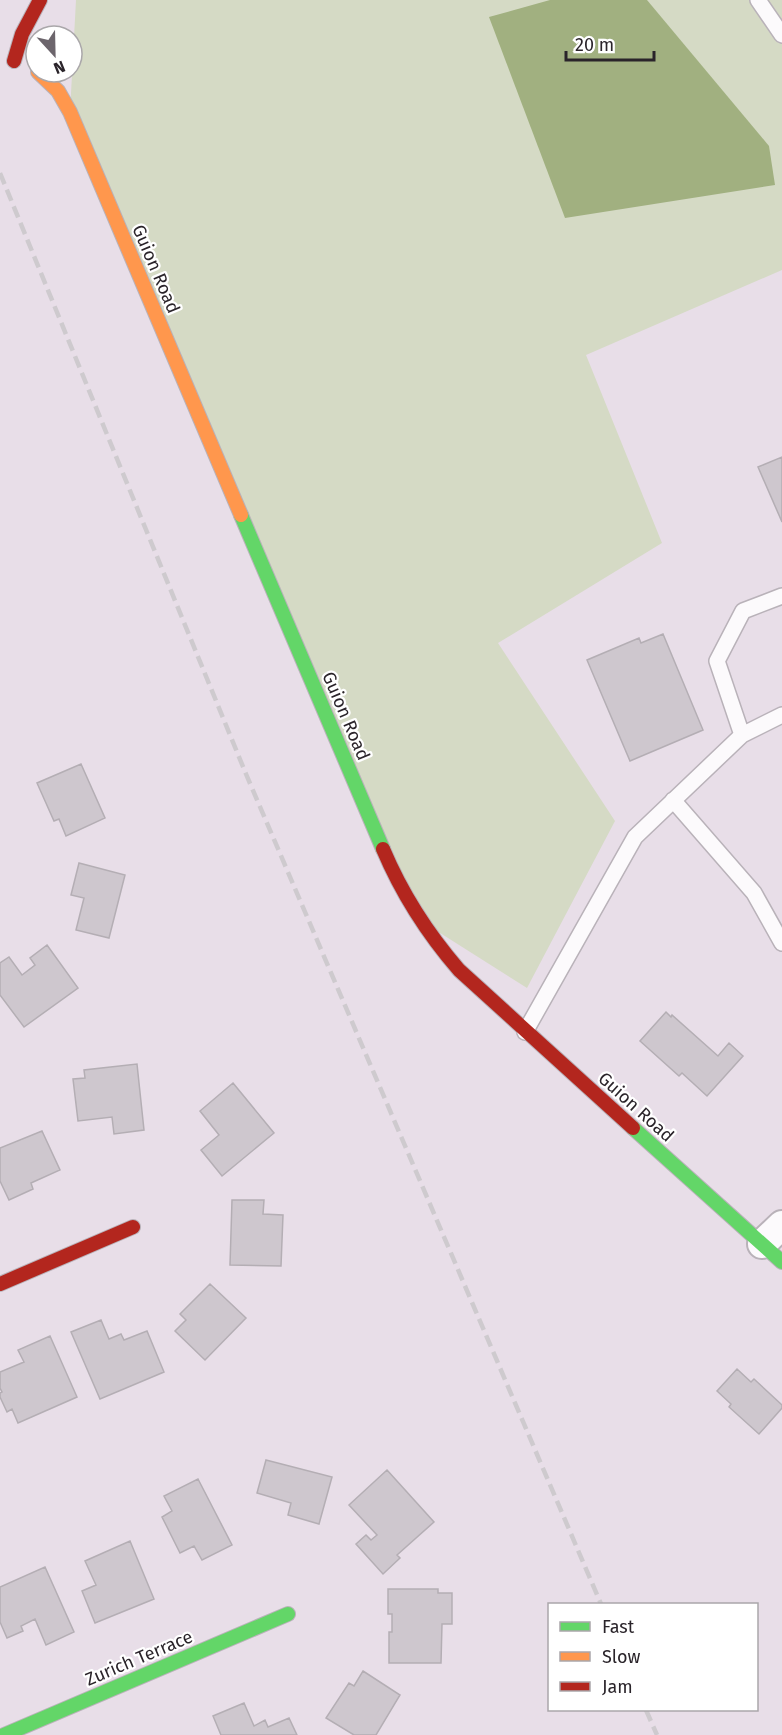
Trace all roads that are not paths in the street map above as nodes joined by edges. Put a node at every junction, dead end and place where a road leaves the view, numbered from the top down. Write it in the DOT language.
graph roads {
  1 [pos="40,0"];
  2 [pos="758,0"];
  3 [pos="782,35"];
  4 [pos="0,57"];
  5 [pos="14,61"];
  6 [pos="24,65"];
  7 [pos="51,84"];
  8 [pos="782,596"];
  9 [pos="782,715"];
  10 [pos="742,735"];
  11 [pos="673,800"];
  12 [pos="782,943"];
  13 [pos="525,1032"];
  14 [pos="133,1227"];
  15 [pos="775,1244"];
  16 [pos="0,1284"];
  17 [pos="288,1614"];
  18 [pos="4,1735"];
  1 -- 5 [label="street"];
  2 -- 3 [label="lane"];
  4 -- 5 [label="street, Guion Road"];
  5 -- 6 [label="street, Guion Road"];
  7 -- 13 [label="street, Guion Road"];
  8 -- 10 [label="lane"];
  9 -- 10 [label="lane"];
  10 -- 11 [label="lane"];
  11 -- 12 [label="lane"];
  11 -- 13 [label="lane"];
  13 -- 15 [label="street, Guion Road"];
  14 -- 16 [label="street"];
  17 -- 18 [label="street, Zurich Terrace"];
}
